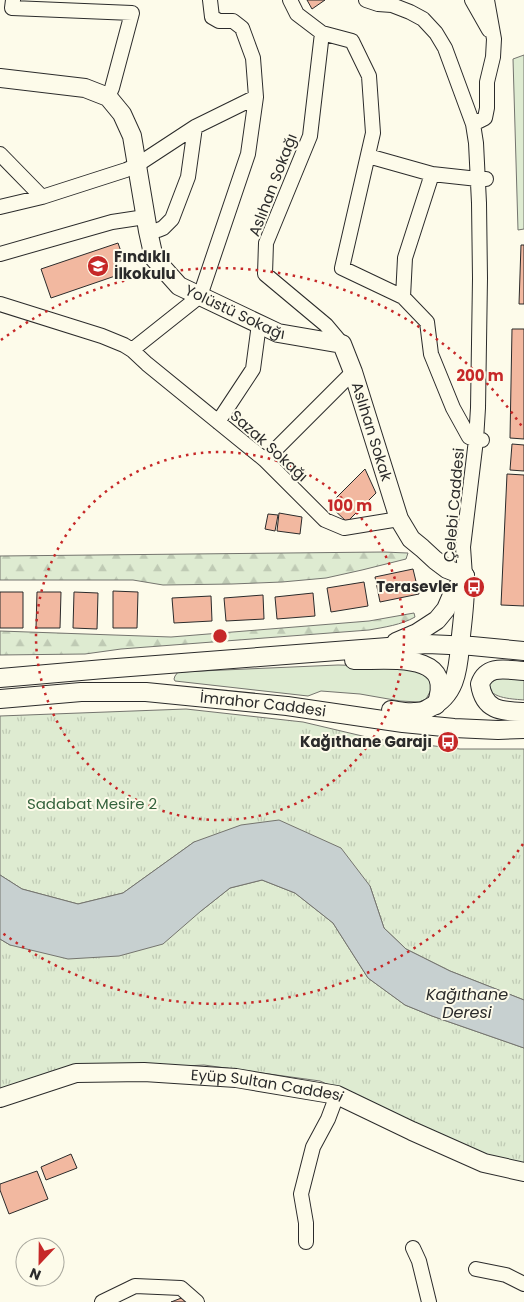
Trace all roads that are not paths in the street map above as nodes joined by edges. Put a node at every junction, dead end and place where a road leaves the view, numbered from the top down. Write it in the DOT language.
graph roads {
  1 [pos="210,0"];
  2 [pos="290,0"];
  3 [pos="366,0"];
  4 [pos="397,0"];
  5 [pos="472,0"];
  6 [pos="487,0"];
  7 [pos="12,4"];
  8 [pos="322,33"];
  9 [pos="494,39"];
  10 [pos="0,78"];
  11 [pos="108,97"];
  12 [pos="256,97"];
  13 [pos="477,123"];
  14 [pos="195,127"];
  15 [pos="0,154"];
  16 [pos="368,156"];
  17 [pos="137,165"];
  18 [pos="432,174"];
  19 [pos="482,179"];
  20 [pos="42,197"];
  21 [pos="0,207"];
  22 [pos="146,224"];
  23 [pos="0,254"];
  24 [pos="200,296"];
  25 [pos="403,297"];
  26 [pos="0,304"];
  27 [pos="0,312"];
  28 [pos="259,324"];
  29 [pos="342,344"];
  30 [pos="132,350"];
  31 [pos="353,372"];
  32 [pos="218,422"];
  33 [pos="479,440"];
  34 [pos="265,460"];
  35 [pos="399,518"];
  36 [pos="465,576"];
  37 [pos="460,645"];
  38 [pos="386,647"];
  39 [pos="524,651"];
  40 [pos="303,654"];
  41 [pos="524,671"];
  42 [pos="2,678"];
  43 [pos="0,699"];
  44 [pos="436,706"];
  45 [pos="524,712"];
  46 [pos="342,713"];
  47 [pos="524,729"];
  48 [pos="337,1095"];
  49 [pos="0,1098"];
  50 [pos="524,1172"];
  51 [pos="306,1242"];
  52 [pos="413,1248"];
  53 [pos="476,1269"];
  54 [pos="524,1284"];
  55 [pos="102,1302"];
  56 [pos="197,1302"];
  57 [pos="429,1302"];
  1 -- 12 [label="street"];
  2 -- 8 [label="street"];
  3 -- 13 [label="street, Çelebi Caddesi"];
  4 -- 13 [label="street, Çelebi Caddesi"];
  5 -- 9 [label="street"];
  6 -- 9 [label="street"];
  7 -- 11 [label="street"];
  8 -- 16 [label="street"];
  8 -- 29 [label="street, Aslıhan Sokağı"];
  9 -- 13 [label="street"];
  10 -- 11 [label="main road"];
  11 -- 17 [label="main road, Yolüstü Sokağı"];
  12 -- 14 [label="street"];
  12 -- 24 [label="street"];
  13 -- 19 [label="street, Çelebi Caddesi"];
  14 -- 17 [label="street"];
  14 -- 22 [label="street"];
  15 -- 20 [label="street"];
  16 -- 18 [label="street"];
  16 -- 25 [label="street"];
  17 -- 20 [label="street"];
  17 -- 22 [label="main road, Yolüstü Sokağı"];
  18 -- 19 [label="street"];
  18 -- 25 [label="street"];
  19 -- 33 [label="street, Çelebi Caddesi"];
  20 -- 21 [label="street"];
  22 -- 23 [label="street"];
  22 -- 24 [label="main road, Yolüstü Sokağı"];
  24 -- 28 [label="main road, Yolüstü Sokağı"];
  24 -- 30 [label="street"];
  25 -- 33 [label="street"];
  26 -- 30 [label="street, Sazak Sokağı"];
  27 -- 30 [label="street"];
  28 -- 29 [label="main road, Yolüstü Sokağı"];
  28 -- 32 [label="street"];
  29 -- 31 [label="main road, Aslıhan Sokak"];
  30 -- 32 [label="street, Sazak Sokağı"];
  31 -- 34 [label="street"];
  31 -- 35 [label="main road, Aslıhan Sokak"];
  32 -- 34 [label="street, Sazak Sokağı"];
  33 -- 36 [label="street, Çelebi Caddesi"];
  34 -- 35 [label="street, Sazak Sokağı"];
  35 -- 36 [label="main road, Aslıhan Sokak"];
  36 -- 37 [label="main road"];
  36 -- 38 [label="main road"];
  37 -- 38 [label="main road"];
  37 -- 39 [label="main road"];
  37 -- 44 [label="main road"];
  38 -- 40 [label="main road"];
  40 -- 42 [label="main road"];
  40 -- 44 [label="main road"];
  41 -- 45 [label="main road"];
  43 -- 46 [label="main road, İmrahor Caddesi"];
  44 -- 46 [label="main road"];
  46 -- 47 [label="main road, İmrahor Caddesi"];
  48 -- 49 [label="main road, Eyüp Sultan Caddesi"];
  48 -- 50 [label="main road, Eyüp Sultan Caddesi"];
  48 -- 51 [label="street"];
  52 -- 57 [label="street"];
  53 -- 54 [label="street"];
  55 -- 56 [label="street"];
}
